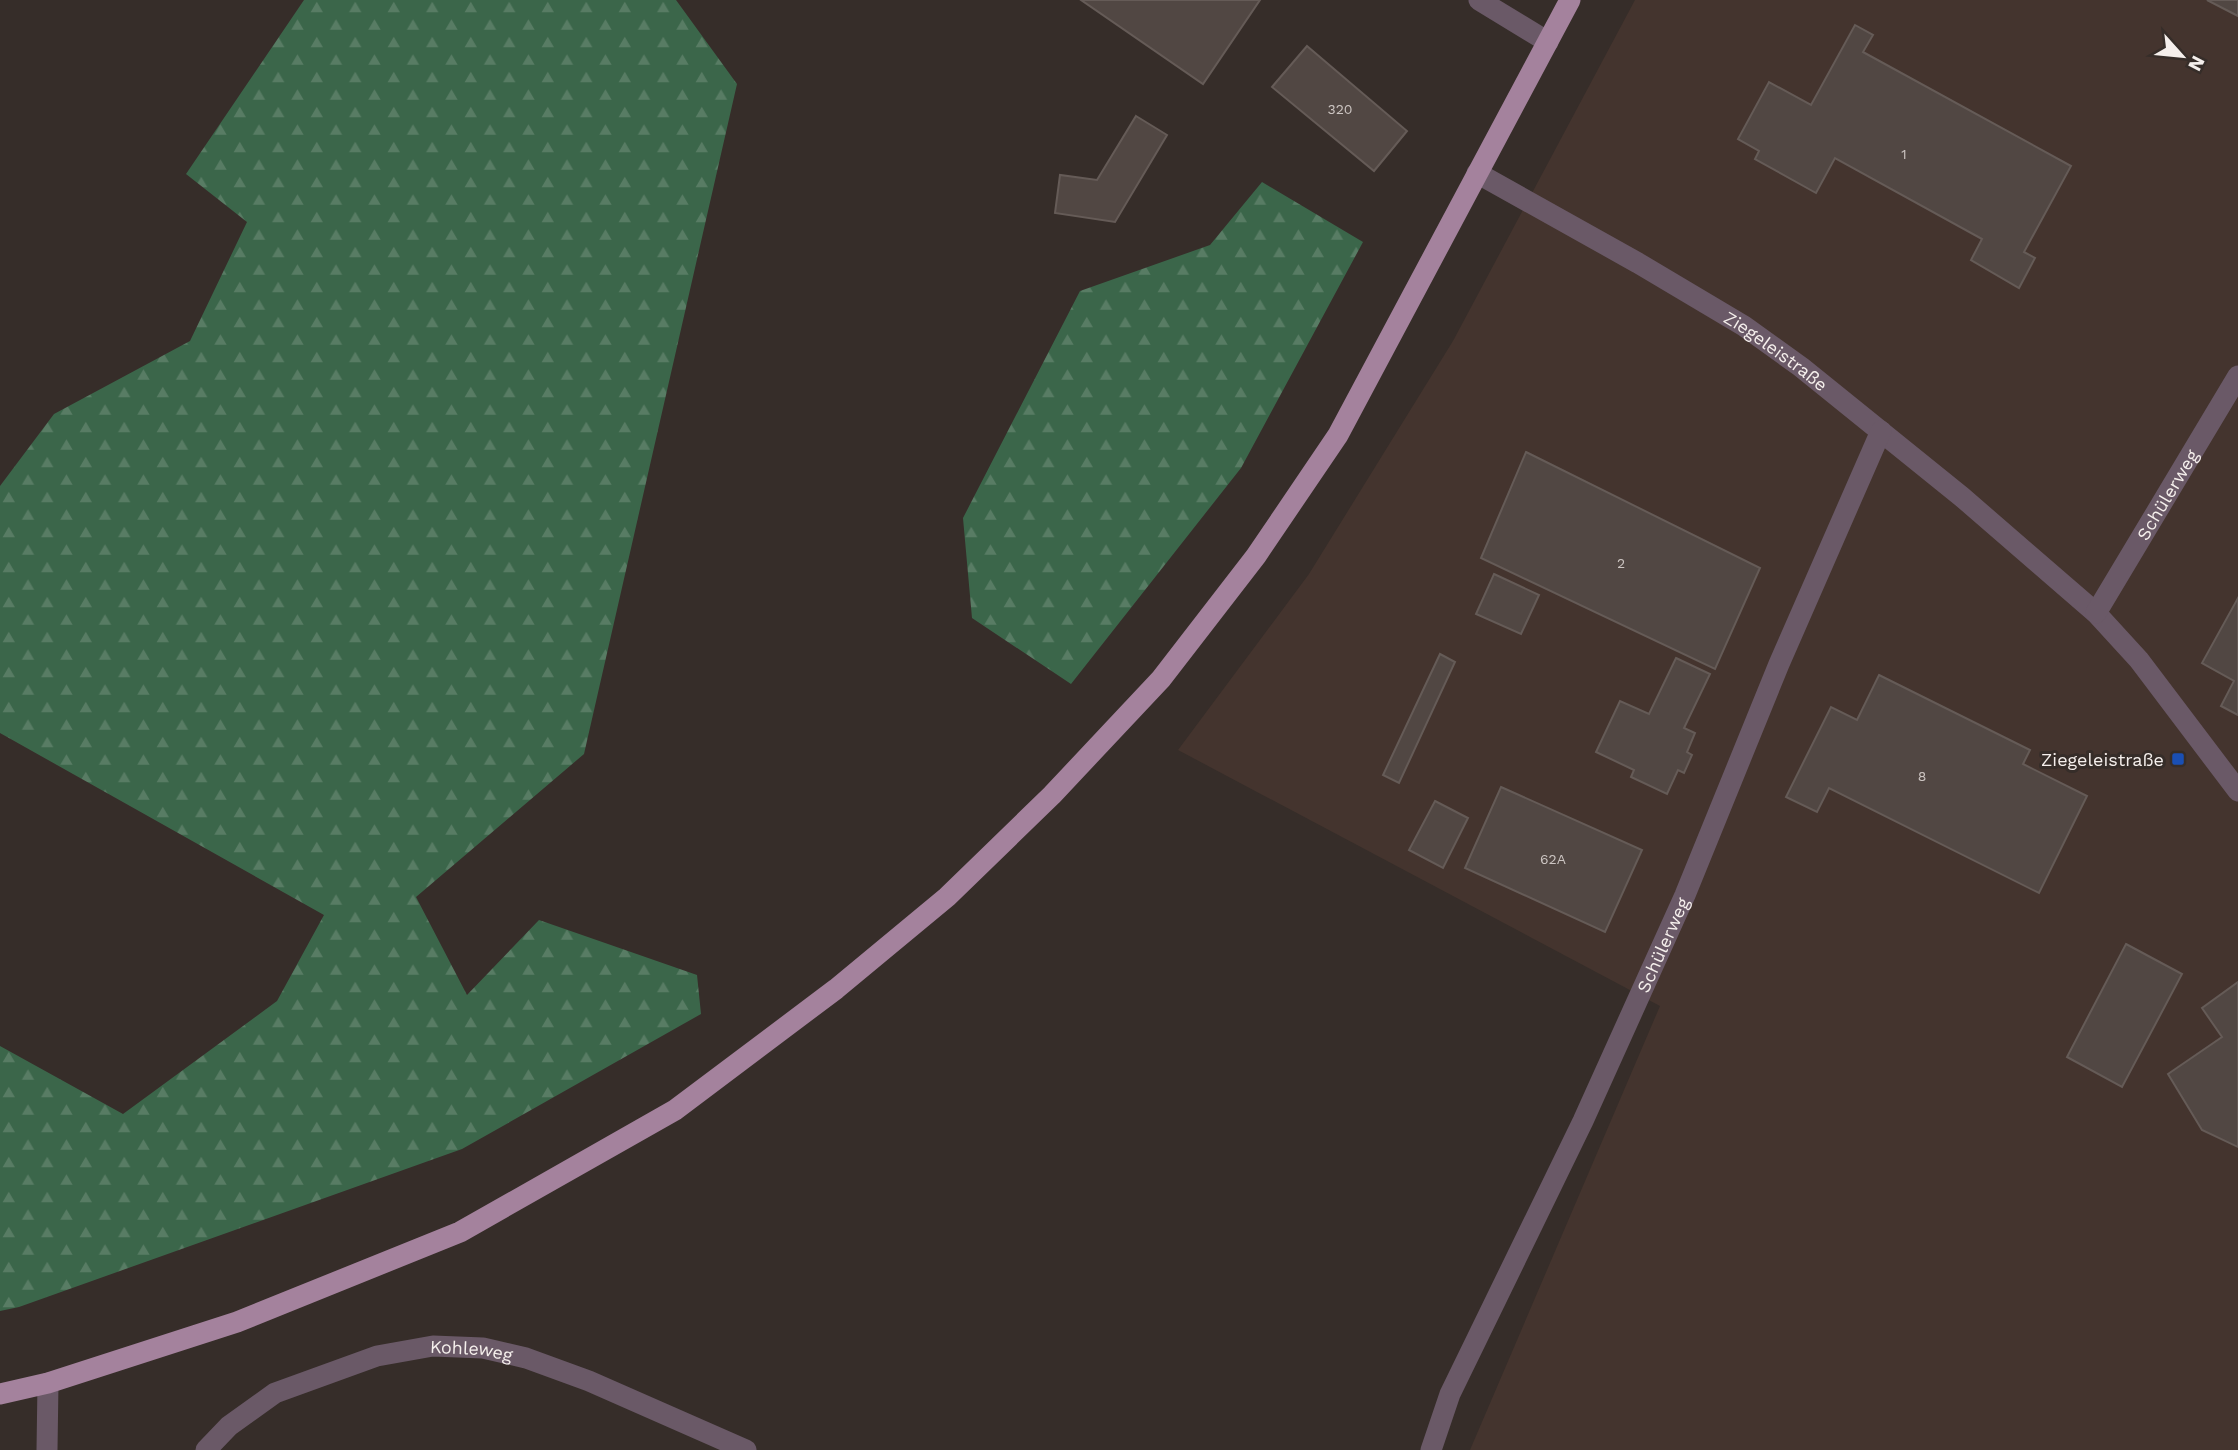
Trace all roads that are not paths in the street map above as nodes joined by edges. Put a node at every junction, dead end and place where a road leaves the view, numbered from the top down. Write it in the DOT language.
graph roads {
  1 [pos="1479,0"];
  2 [pos="1570,0"];
  3 [pos="1548,42"];
  4 [pos="1477,173"];
  5 [pos="2238,376"];
  6 [pos="1881,431"];
  7 [pos="2096,613"];
  8 [pos="2238,791"];
  9 [pos="48,1383"];
  10 [pos="0,1394"];
  11 [pos="47,1450"];
  12 [pos="206,1450"];
  13 [pos="746,1450"];
  14 [pos="1431,1450"];
  1 -- 3 [label="street"];
  2 -- 3 [label="main road"];
  3 -- 4 [label="main road"];
  4 -- 6 [label="street, Ziegeleistraße"];
  4 -- 9 [label="main road"];
  5 -- 7 [label="street, Schülerweg"];
  6 -- 7 [label="street, Ziegeleistraße"];
  6 -- 14 [label="street, Schülerweg"];
  7 -- 8 [label="street, Ziegeleistraße"];
  9 -- 10 [label="main road"];
  9 -- 11 [label="street"];
  12 -- 13 [label="street, Kohleweg"];
}
